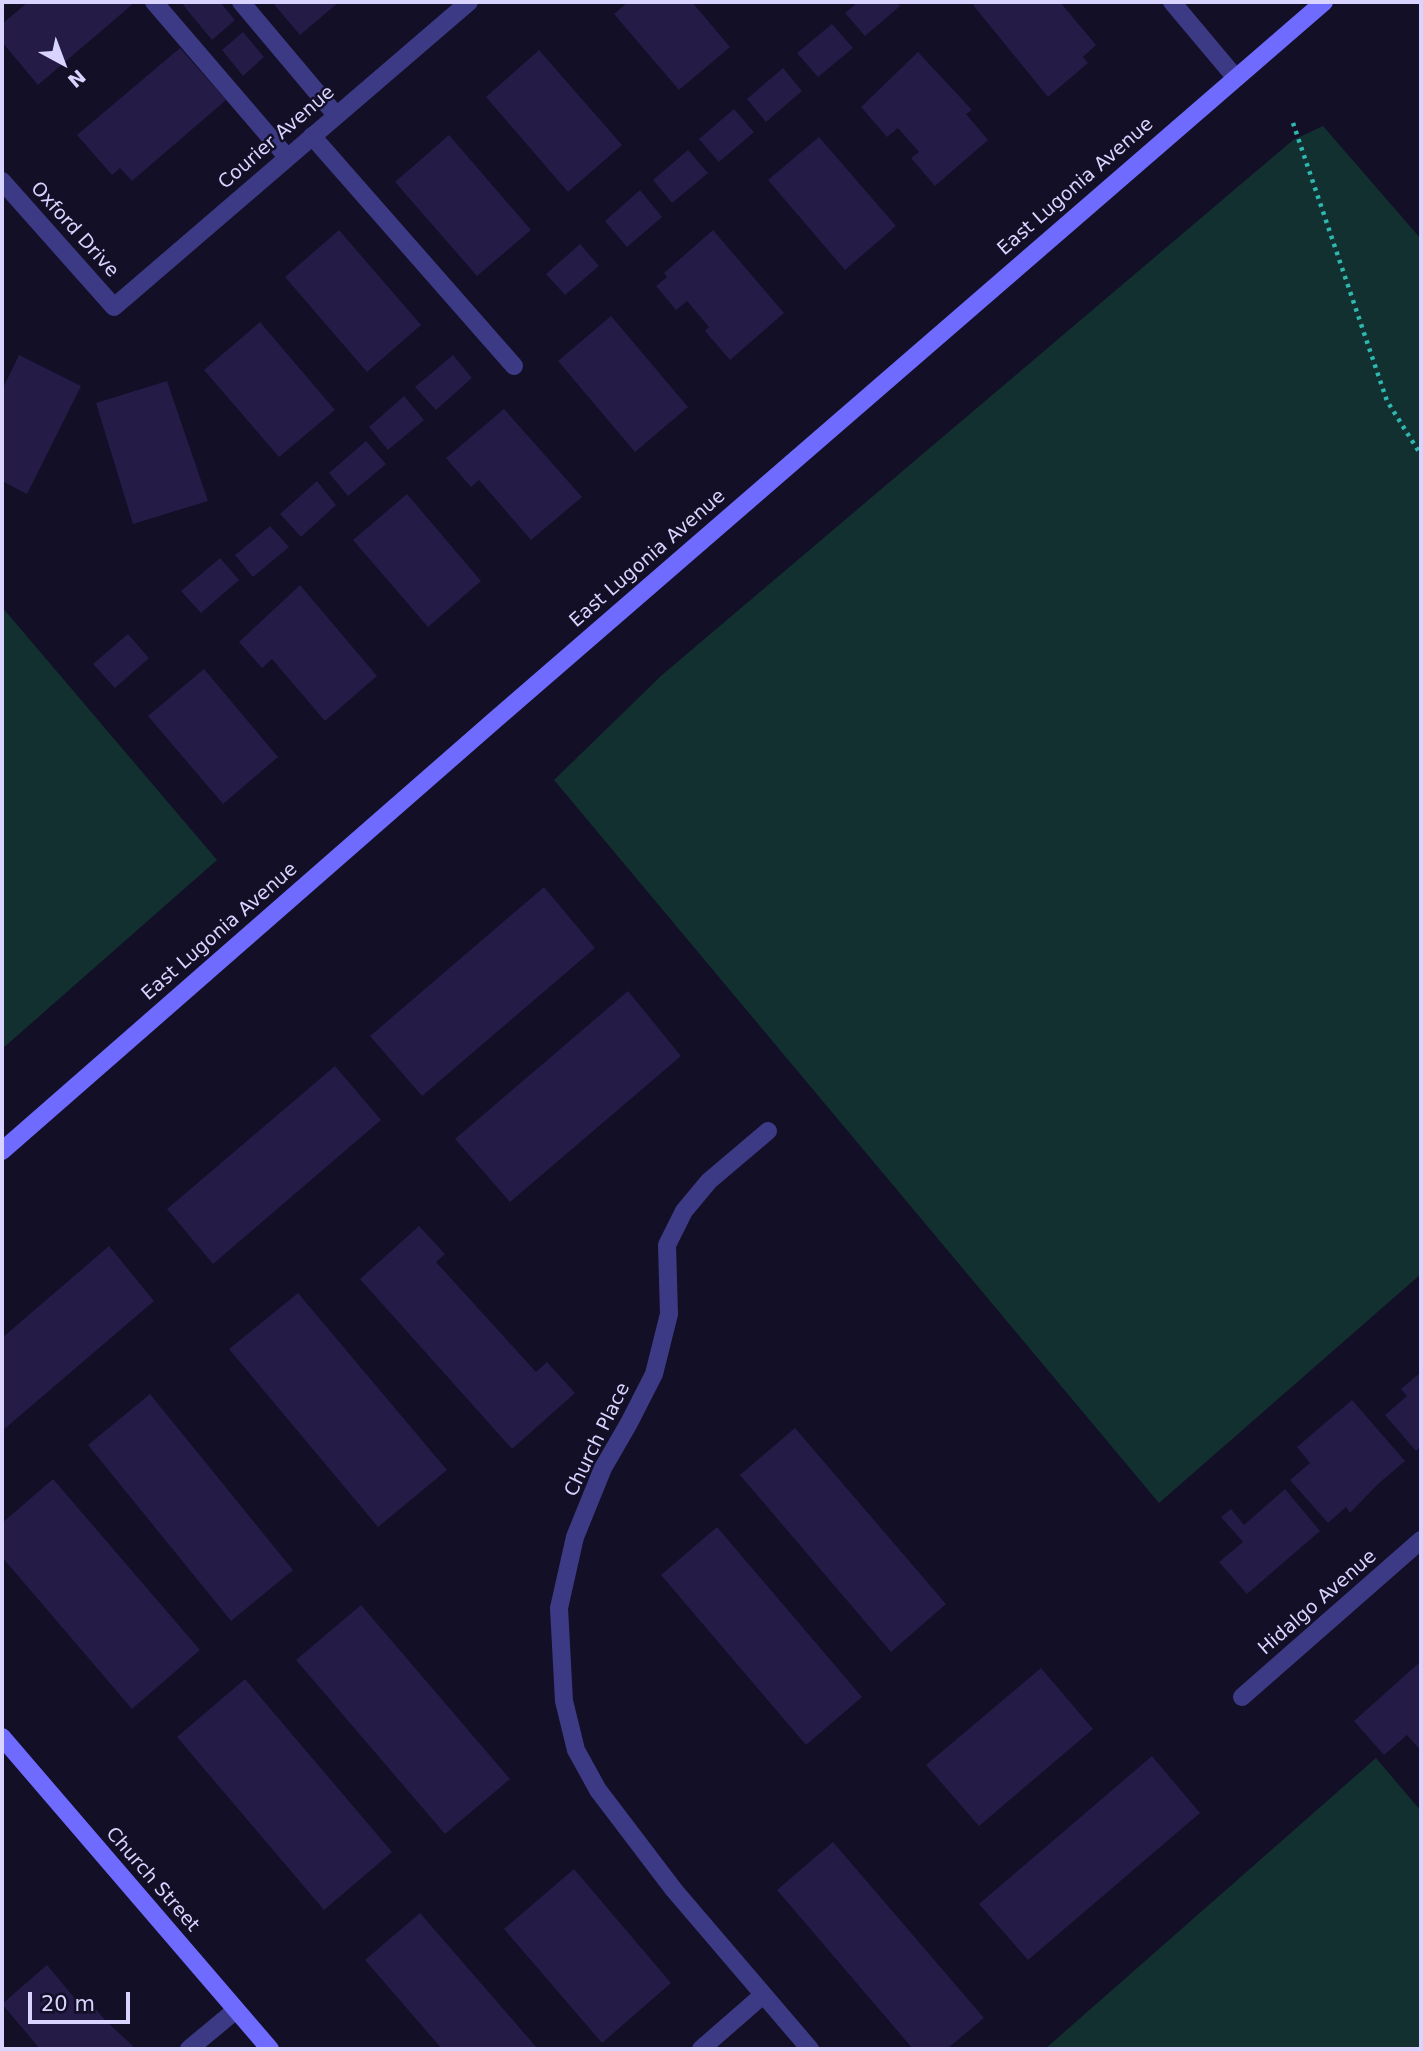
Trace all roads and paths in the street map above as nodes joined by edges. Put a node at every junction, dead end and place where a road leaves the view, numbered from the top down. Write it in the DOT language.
graph roads {
  1 [pos="154,2"];
  2 [pos="241,2"];
  3 [pos="469,2"];
  4 [pos="1172,2"];
  5 [pos="1324,2"];
  6 [pos="1235,77"];
  7 [pos="336,115"];
  8 [pos="1293,124"];
  9 [pos="312,136"];
  10 [pos="287,157"];
  11 [pos="2,181"];
  12 [pos="114,307"];
  13 [pos="514,366"];
  14 [pos="1421,455"];
  15 [pos="768,1131"];
  16 [pos="2,1151"];
  17 [pos="1421,1540"];
  18 [pos="1242,1697"];
  19 [pos="2,1737"];
  20 [pos="763,1995"];
  21 [pos="236,2010"];
  22 [pos="189,2049"];
  23 [pos="270,2049"];
  24 [pos="701,2049"];
  25 [pos="810,2049"];
  1 -- 10 [label="street"];
  2 -- 7 [label="street"];
  3 -- 7 [label="street, Courier Avenue"];
  4 -- 6 [label="street"];
  5 -- 6 [label="main road, East Lugonia Avenue"];
  6 -- 16 [label="main road, East Lugonia Avenue"];
  7 -- 9 [label="street, Courier Avenue"];
  8 -- 14 [label="path"];
  9 -- 10 [label="street, Courier Avenue"];
  9 -- 13 [label="street"];
  10 -- 12 [label="street, Courier Avenue"];
  11 -- 12 [label="street, Oxford Drive"];
  15 -- 20 [label="street, Church Place"];
  17 -- 18 [label="street, Hidalgo Avenue"];
  19 -- 21 [label="main road, Church Street"];
  20 -- 24 [label="street"];
  20 -- 25 [label="street, Church Place"];
  21 -- 22 [label="street"];
  21 -- 23 [label="main road, Church Street"];
}
